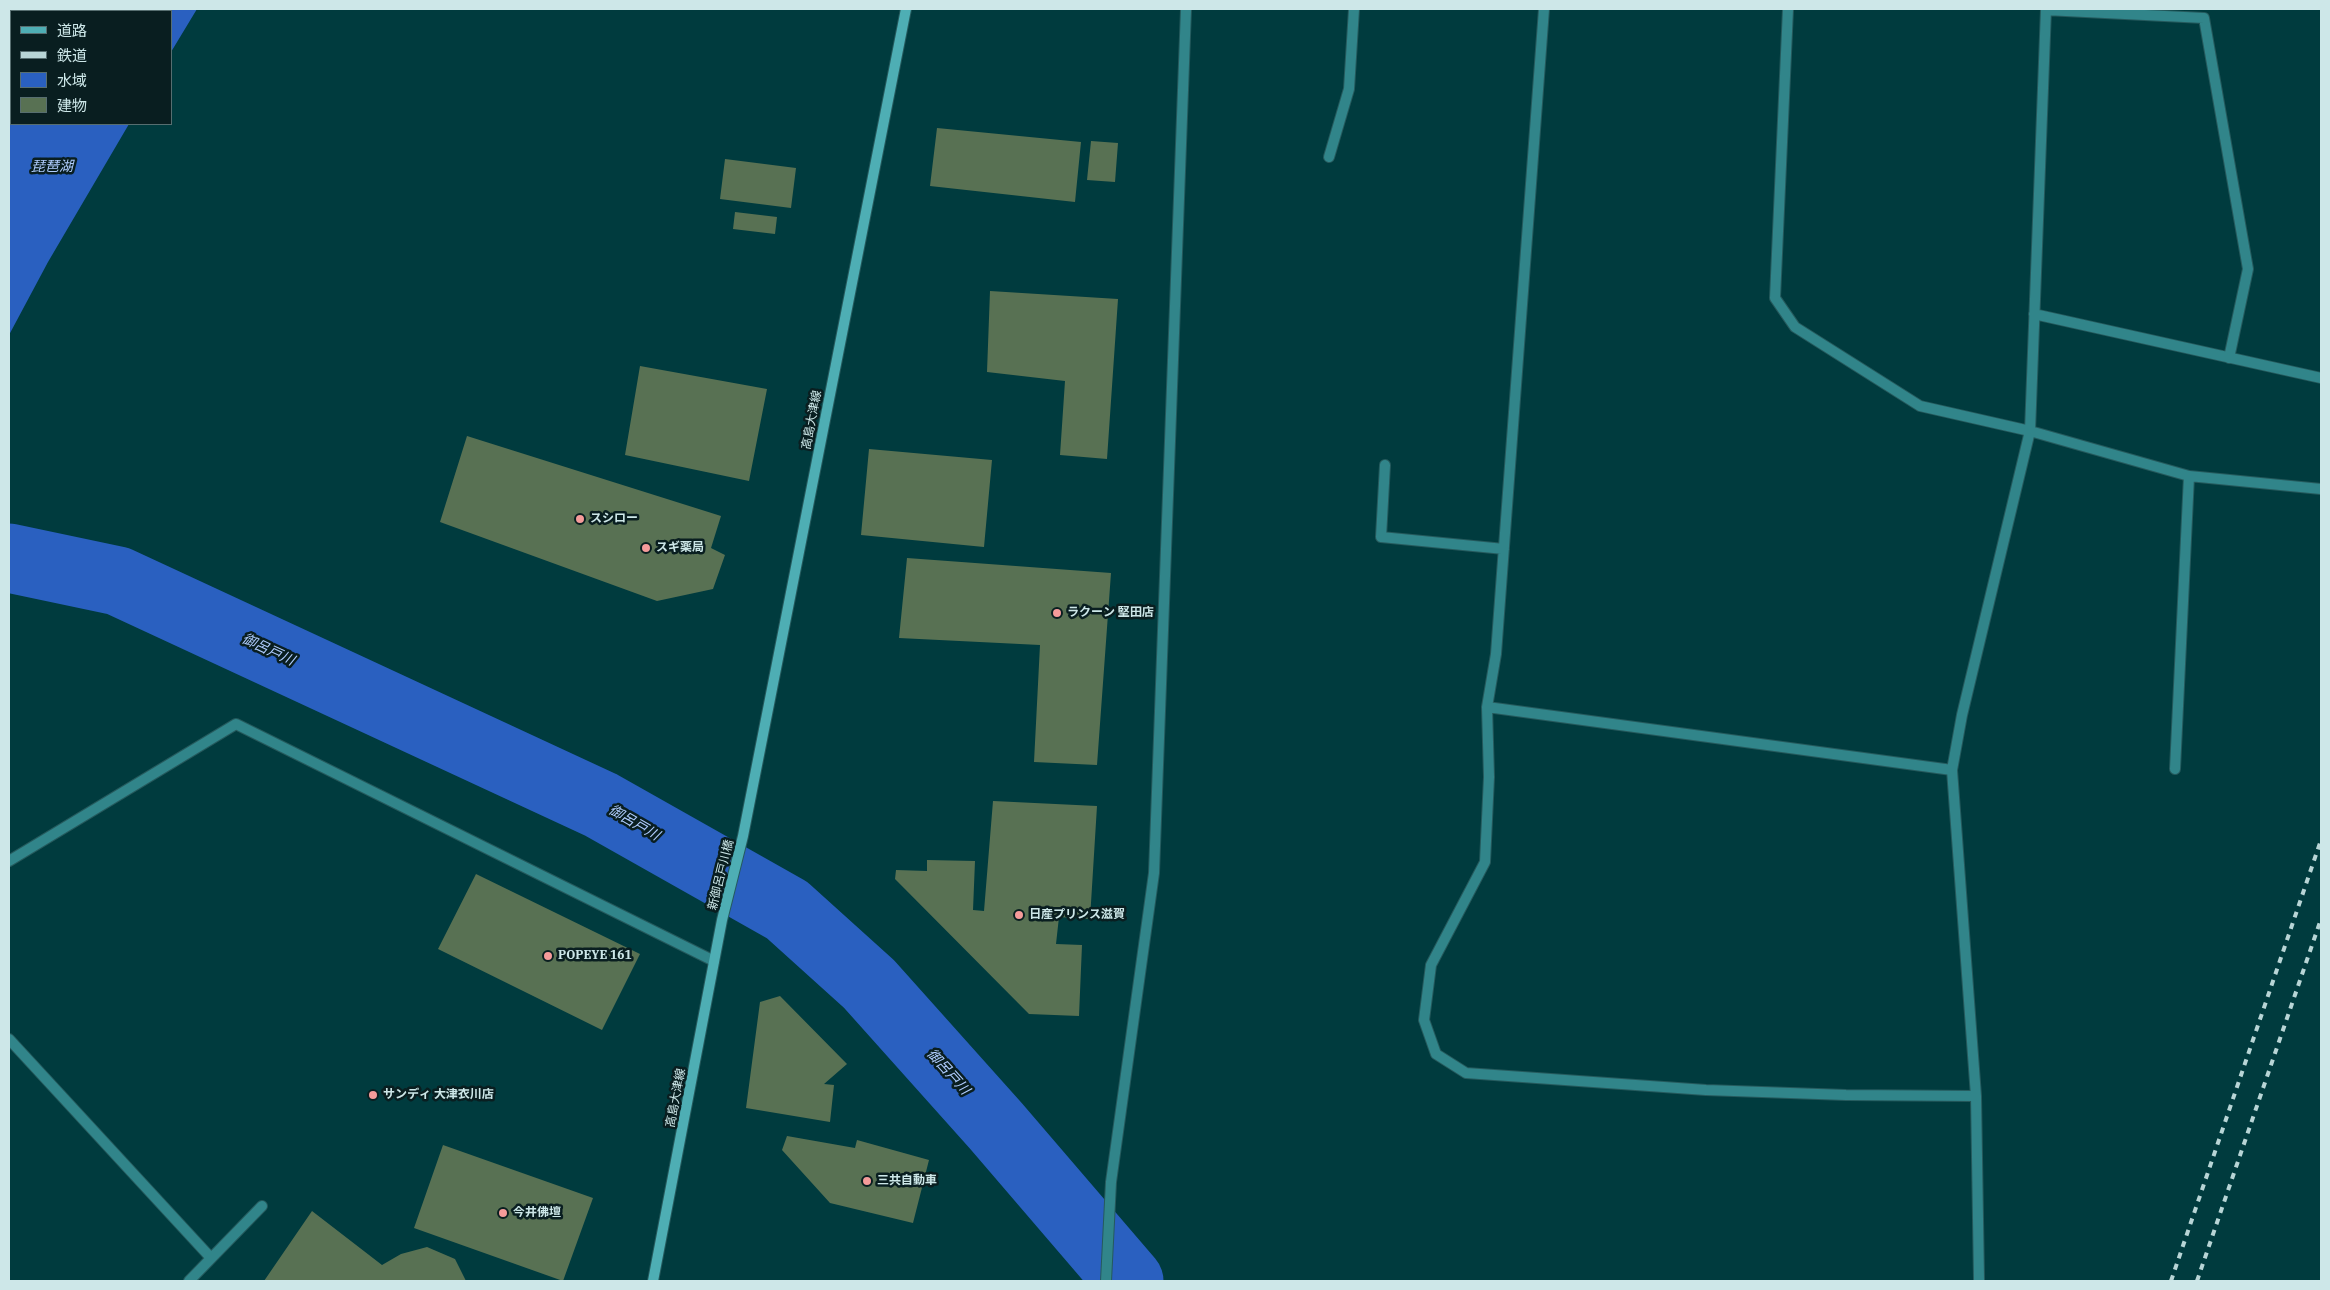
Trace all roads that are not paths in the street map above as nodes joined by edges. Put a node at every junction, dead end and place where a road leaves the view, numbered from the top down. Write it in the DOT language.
graph roads {
  1 [pos="906,9"];
  2 [pos="1186,9"];
  3 [pos="1354,9"];
  4 [pos="1544,9"];
  5 [pos="1788,9"];
  6 [pos="2046,9"];
  7 [pos="1329,158"];
  8 [pos="2034,314"];
  9 [pos="2229,358"];
  10 [pos="2321,378"];
  11 [pos="2030,431"];
  12 [pos="1385,466"];
  13 [pos="2188,476"];
  14 [pos="2321,489"];
  15 [pos="1504,549"];
  16 [pos="1487,707"];
  17 [pos="2175,769"];
  18 [pos="1952,770"];
  19 [pos="743,836"];
  20 [pos="9,861"];
  21 [pos="722,920"];
  22 [pos="714,961"];
  23 [pos="9,1039"];
  24 [pos="1976,1096"];
  25 [pos="262,1206"];
  26 [pos="211,1258"];
  27 [pos="1979,1280"];
  28 [pos="188,1281"];
  29 [pos="653,1281"];
  30 [pos="1106,1281"];
  1 -- 19 [label="main road, 高島大津線"];
  2 -- 30 [label="street"];
  3 -- 7 [label="street"];
  4 -- 15 [label="street"];
  5 -- 11 [label="street"];
  6 -- 8 [label="street"];
  6 -- 9 [label="street"];
  8 -- 9 [label="street"];
  8 -- 11 [label="street"];
  9 -- 10 [label="street"];
  11 -- 13 [label="street"];
  11 -- 18 [label="street"];
  12 -- 15 [label="street"];
  13 -- 14 [label="street"];
  13 -- 17 [label="street"];
  15 -- 16 [label="street"];
  16 -- 18 [label="street"];
  16 -- 24 [label="street"];
  18 -- 24 [label="street"];
  19 -- 21 [label="main road, 新御呂戸川橋"];
  20 -- 22 [label="street"];
  21 -- 22 [label="main road, 高島大津線"];
  22 -- 29 [label="main road, 高島大津線"];
  23 -- 26 [label="street"];
  24 -- 27 [label="street"];
  25 -- 26 [label="street"];
  26 -- 28 [label="street"];
}
